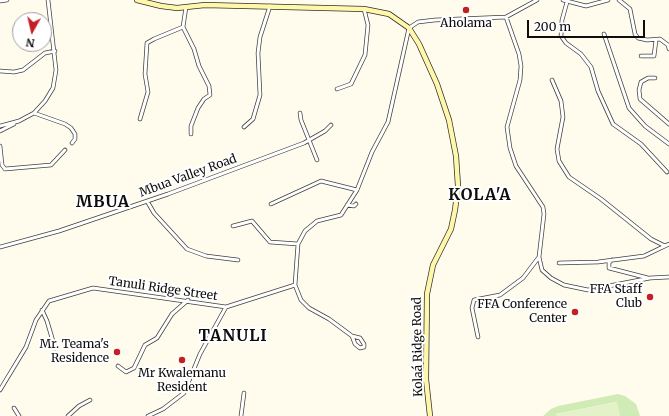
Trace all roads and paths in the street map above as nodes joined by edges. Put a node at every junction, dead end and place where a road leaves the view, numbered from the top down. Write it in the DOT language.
graph roads {
  1 [pos="7,0"];
  2 [pos="48,0"];
  3 [pos="137,0"];
  4 [pos="537,0"];
  5 [pos="608,0"];
  6 [pos="619,0"];
  7 [pos="0,1"];
  8 [pos="565,1"];
  9 [pos="270,6"];
  10 [pos="186,7"];
  11 [pos="364,9"];
  12 [pos="506,17"];
  13 [pos="183,27"];
  14 [pos="409,28"];
  15 [pos="604,34"];
  16 [pos="656,40"];
  17 [pos="669,49"];
  18 [pos="55,50"];
  19 [pos="641,56"];
  20 [pos="0,72"];
  21 [pos="655,78"];
  22 [pos="552,80"];
  23 [pos="338,89"];
  24 [pos="34,113"];
  25 [pos="300,113"];
  26 [pos="140,119"];
  27 [pos="19,121"];
  28 [pos="669,124"];
  29 [pos="331,125"];
  30 [pos="0,126"];
  31 [pos="244,127"];
  32 [pos="0,131"];
  33 [pos="191,134"];
  34 [pos="308,141"];
  35 [pos="72,143"];
  36 [pos="669,144"];
  37 [pos="0,146"];
  38 [pos="65,150"];
  39 [pos="317,160"];
  40 [pos="667,172"];
  41 [pos="357,190"];
  42 [pos="147,201"];
  43 [pos="271,204"];
  44 [pos="356,204"];
  45 [pos="347,206"];
  46 [pos="233,226"];
  47 [pos="298,244"];
  48 [pos="669,244"];
  49 [pos="665,246"];
  50 [pos="0,247"];
  51 [pos="539,257"];
  52 [pos="238,260"];
  53 [pos="613,260"];
  54 [pos="559,263"];
  55 [pos="669,277"];
  56 [pos="650,278"];
  57 [pos="295,285"];
  58 [pos="188,300"];
  59 [pos="226,307"];
  60 [pos="42,310"];
  61 [pos="352,336"];
  62 [pos="478,337"];
  63 [pos="55,348"];
  64 [pos="118,366"];
  65 [pos="0,390"];
  66 [pos="244,393"];
  67 [pos="90,400"];
  68 [pos="14,408"];
  69 [pos="18,416"];
  70 [pos="68,416"];
  71 [pos="148,416"];
  72 [pos="241,416"];
  73 [pos="430,416"];
  1 -- 7 [label="street"];
  2 -- 18 [label="street"];
  3 -- 10 [label="street"];
  4 -- 12 [label="street"];
  5 -- 8 [label="street"];
  6 -- 16 [label="street"];
  8 -- 40 [label="street"];
  9 -- 10 [label="street"];
  9 -- 11 [label="street"];
  9 -- 31 [label="street"];
  10 -- 13 [label="street"];
  11 -- 14 [label="street"];
  11 -- 23 [label="street"];
  12 -- 14 [label="street"];
  12 -- 51 [label="street"];
  13 -- 26 [label="street"];
  13 -- 33 [label="street"];
  14 -- 41 [label="street"];
  14 -- 73 [label="street, Kolaá Ridge Road"];
  15 -- 36 [label="street"];
  16 -- 17 [label="street"];
  16 -- 19 [label="street"];
  18 -- 20 [label="street"];
  18 -- 24 [label="street"];
  21 -- 28 [label="street"];
  22 -- 49 [label="street"];
  24 -- 27 [label="street"];
  24 -- 35 [label="street"];
  25 -- 34 [label="street"];
  27 -- 30 [label="street"];
  27 -- 32 [label="street"];
  29 -- 34 [label="street, Mbua Valley Road"];
  34 -- 39 [label="street"];
  34 -- 42 [label="street, Mbua Valley Road"];
  37 -- 38 [label="street"];
  41 -- 43 [label="street"];
  41 -- 45 [label="street"];
  42 -- 50 [label="street, Mbua Valley Road"];
  42 -- 52 [label="street"];
  44 -- 45 [label="street"];
  45 -- 47 [label="street"];
  46 -- 47 [label="street"];
  47 -- 57 [label="street"];
  48 -- 49 [label="street"];
  49 -- 53 [label="street"];
  51 -- 56 [label="street"];
  51 -- 62 [label="street"];
  53 -- 54 [label="street"];
  53 -- 56 [label="street"];
  55 -- 56 [label="street"];
  57 -- 59 [label="street, Tanuli Ridge Street"];
  57 -- 61 [label="street"];
  58 -- 59 [label="street, Tanuli Ridge Street"];
  58 -- 60 [label="street, Tanuli Ridge Street"];
  58 -- 64 [label="street"];
  59 -- 71 [label="street"];
  60 -- 63 [label="street"];
  60 -- 65 [label="street, Tanuli Ridge Street"];
  61 -- 61 [label="street"];
  66 -- 72 [label="street"];
  67 -- 70 [label="street"];
  68 -- 69 [label="street"];
}
